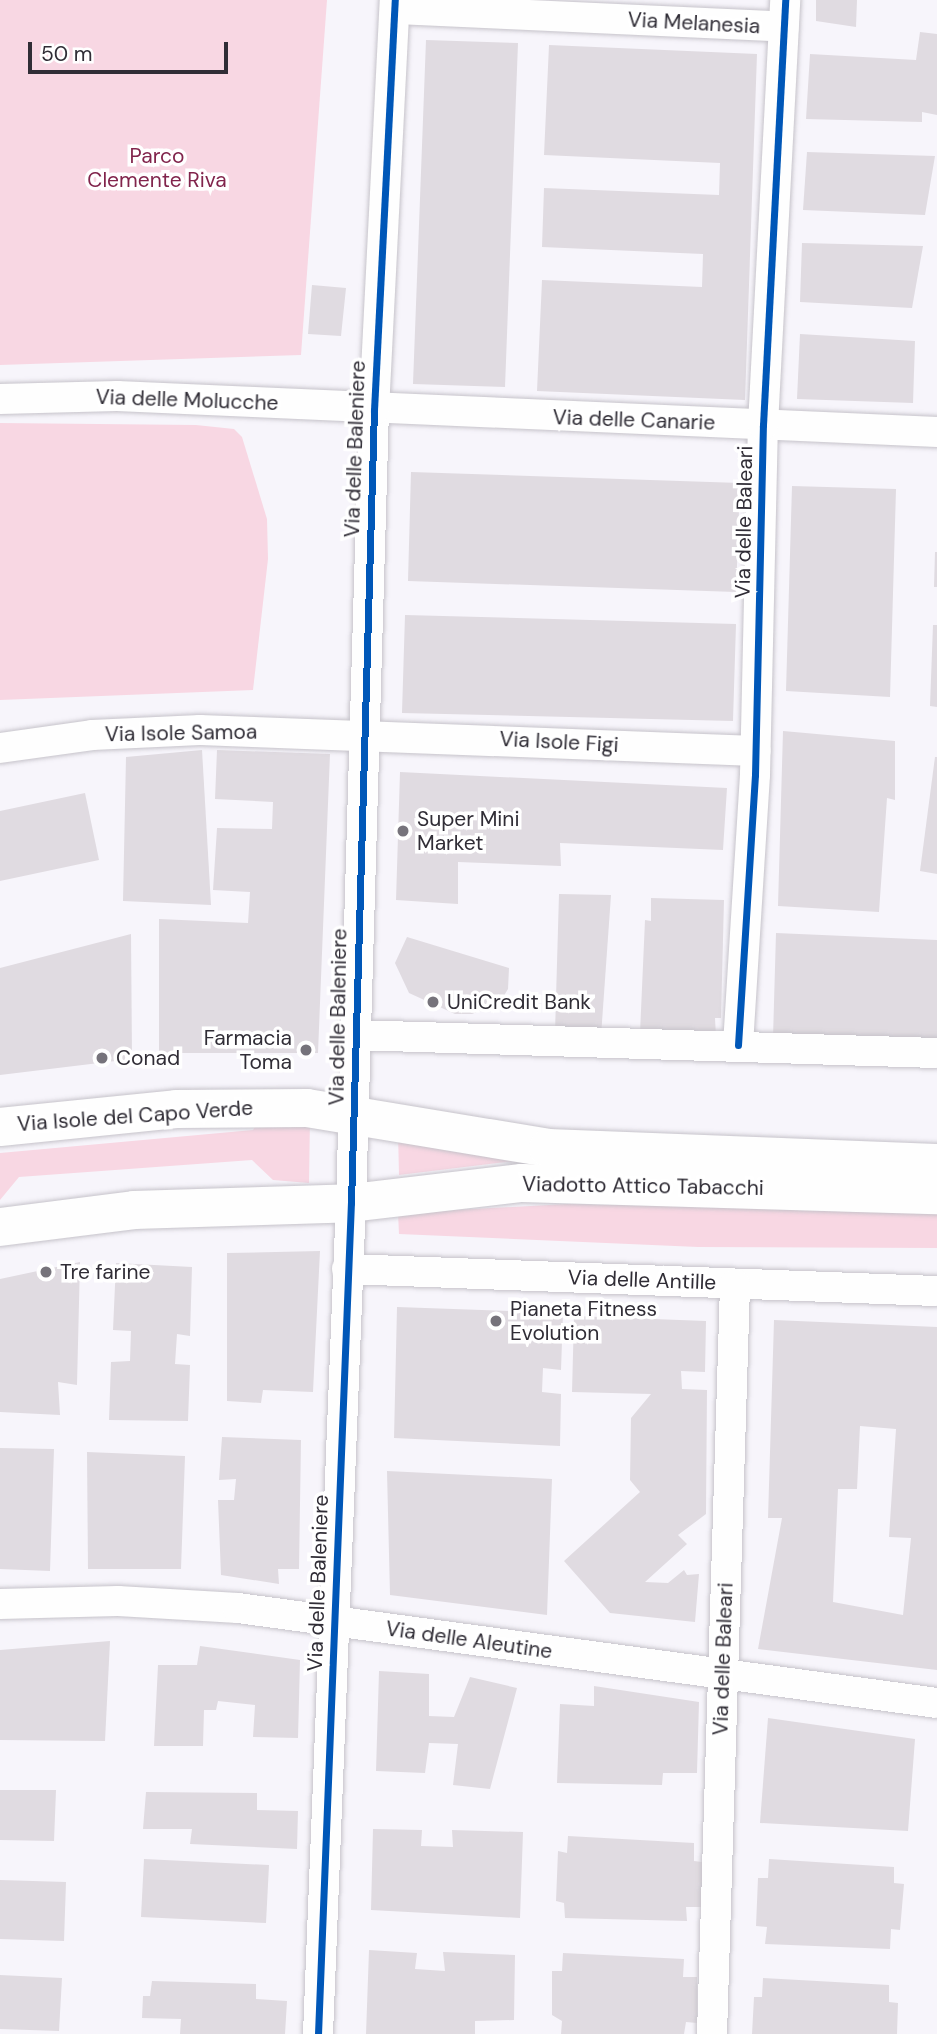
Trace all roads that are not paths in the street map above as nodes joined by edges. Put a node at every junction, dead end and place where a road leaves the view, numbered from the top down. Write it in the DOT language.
graph roads {
  1 [pos="395,4"];
  2 [pos="785,13"];
  3 [pos="0,399"];
  4 [pos="374,410"];
  5 [pos="763,425"];
  6 [pos="937,432"];
  7 [pos="362,733"];
  8 [pos="0,748"];
  9 [pos="756,751"];
  10 [pos="354,1035"];
  11 [pos="737,1045"];
  12 [pos="937,1053"];
  13 [pos="353,1113"];
  14 [pos="0,1127"];
  15 [pos="937,1163"];
  16 [pos="779,1174"];
  17 [pos="937,1195"];
  18 [pos="351,1203"];
  19 [pos="0,1227"];
  20 [pos="347,1269"];
  21 [pos="735,1284"];
  22 [pos="937,1291"];
  23 [pos="0,1604"];
  24 [pos="334,1621"];
  25 [pos="723,1677"];
  26 [pos="937,1703"];
  27 [pos="318,2034"];
  28 [pos="712,2034"];
  1 -- 2 [label="street, Via Melanesia"];
  1 -- 4 [label="street, Via delle Baleniere"];
  2 -- 5 [label="street, Via delle Baleari"];
  3 -- 4 [label="street, Via delle Molucche"];
  4 -- 5 [label="street, Via delle Canarie"];
  4 -- 7 [label="street, Via delle Baleniere"];
  5 -- 6 [label="street, Via delle Canarie"];
  5 -- 9 [label="street, Via delle Baleari"];
  7 -- 8 [label="street, Via Isole Samoa"];
  7 -- 9 [label="street, Via Isole Figi"];
  7 -- 10 [label="street, Via delle Baleniere"];
  9 -- 11 [label="street, Via delle Baleari"];
  10 -- 11 [label="street"];
  10 -- 13 [label="street, Via delle Baleniere"];
  11 -- 12 [label="street"];
  13 -- 14 [label="street, Via Isole del Capo Verde"];
  13 -- 16 [label="street, Viadotto Attico Tabacchi"];
  13 -- 18 [label="street, Via delle Baleniere"];
  15 -- 16 [label="street, Viadotto Attico Tabacchi"];
  16 -- 17 [label="street, Viadotto Attico Tabacchi"];
  16 -- 18 [label="street, Viadotto Attico Tabacchi"];
  18 -- 19 [label="street"];
  18 -- 20 [label="street, Via delle Baleniere"];
  20 -- 21 [label="street, Via delle Antille"];
  20 -- 24 [label="street, Via delle Baleniere"];
  21 -- 22 [label="street, Via delle Antille"];
  21 -- 25 [label="street, Via delle Baleari"];
  23 -- 24 [label="street, Via delle Aleutine"];
  24 -- 25 [label="street, Via delle Aleutine"];
  24 -- 27 [label="street, Via delle Baleniere"];
  25 -- 26 [label="street, Via delle Aleutine"];
  25 -- 28 [label="street, Via delle Baleari"];
}
